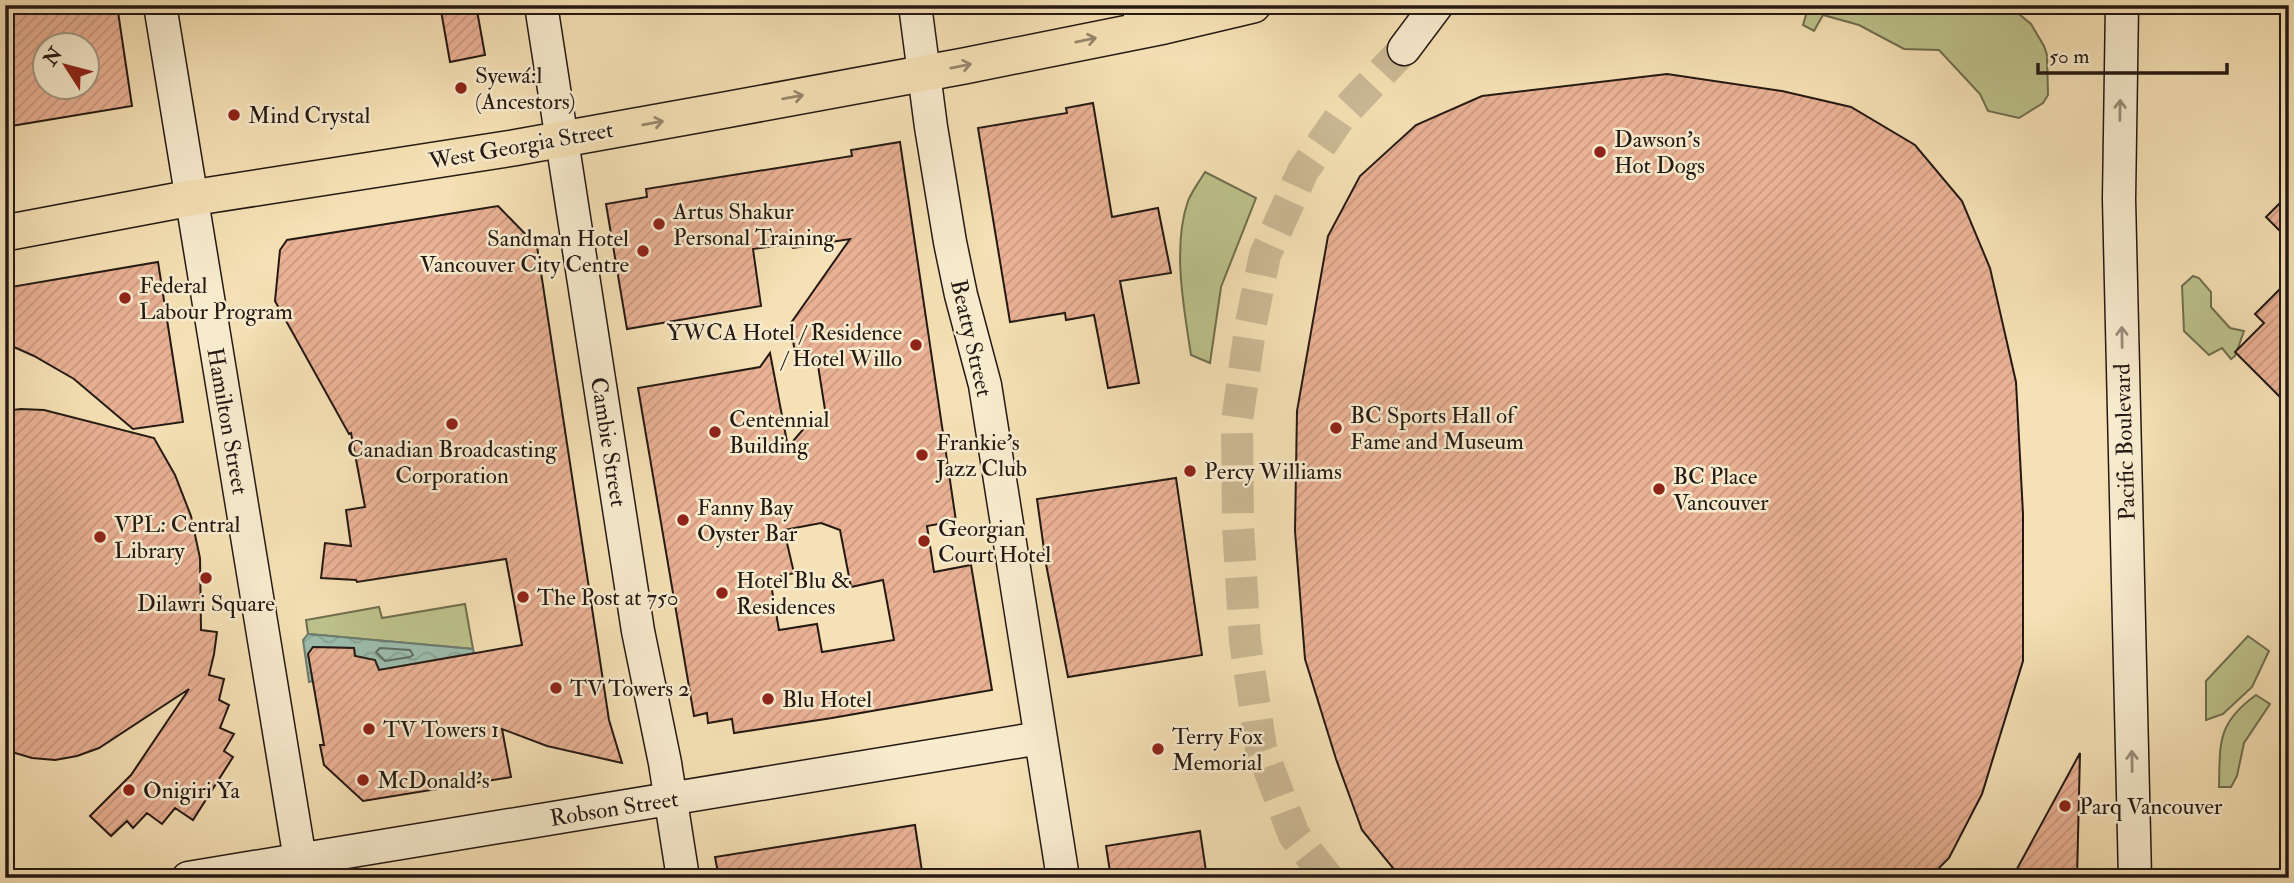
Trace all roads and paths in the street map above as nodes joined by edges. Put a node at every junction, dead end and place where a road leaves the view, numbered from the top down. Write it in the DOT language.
graph roads {
  1 [pos="160,5"];
  2 [pos="541,5"];
  3 [pos="915,5"];
  4 [pos="1253,5"];
  5 [pos="1437,5"];
  6 [pos="2122,5"];
  7 [pos="1135,18"];
  8 [pos="1404,49"];
  9 [pos="923,74"];
  10 [pos="562,139"];
  11 [pos="191,198"];
  12 [pos="5,233"];
  13 [pos="1040,738"];
  14 [pos="670,798"];
  15 [pos="302,868"];
  16 [pos="188,878"];
  17 [pos="683,878"];
  18 [pos="1063,878"];
  19 [pos="2135,878"];
  1 -- 11 [label="street, Hamilton Street"];
  2 -- 10 [label="street, Cambie Street"];
  3 -- 9 [label="street, Beatty Street"];
  4 -- 7 [label="main road, West Georgia Street"];
  5 -- 8 [label="street"];
  19 -- 6 [label="street, Pacific Boulevard, one-way"];
  9 -- 7 [label="main road, West Georgia Street, one-way"];
  10 -- 9 [label="main road, West Georgia Street, one-way"];
  9 -- 13 [label="street, Beatty Street"];
  10 -- 11 [label="main road, West Georgia Street"];
  10 -- 14 [label="street, Cambie Street"];
  11 -- 12 [label="main road, West Georgia Street"];
  11 -- 15 [label="street, Hamilton Street"];
  13 -- 14 [label="street, Robson Street"];
  13 -- 18 [label="street, Beatty Street"];
  14 -- 15 [label="street, Robson Street"];
  14 -- 17 [label="street, Cambie Street"];
  15 -- 16 [label="street, Robson Street"];
}
